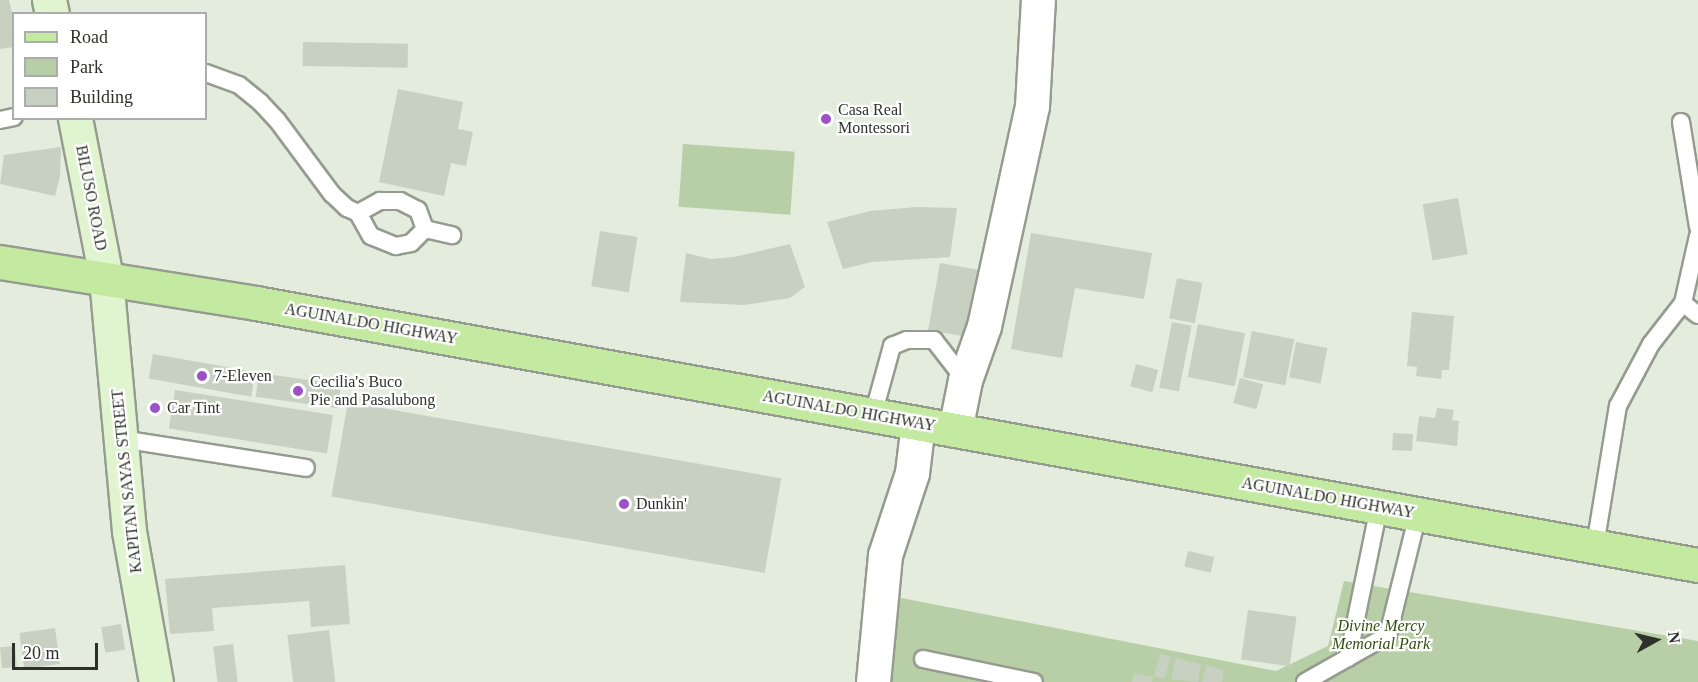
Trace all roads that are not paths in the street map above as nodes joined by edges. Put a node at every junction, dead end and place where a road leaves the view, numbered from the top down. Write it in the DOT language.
graph roads {
  1 [pos="1038,0"];
  2 [pos="207,73"];
  3 [pos="75,120"];
  4 [pos="1682,122"];
  5 [pos="358,213"];
  6 [pos="1698,226"];
  7 [pos="424,229"];
  8 [pos="452,235"];
  9 [pos="1698,236"];
  10 [pos="0,262"];
  11 [pos="106,278"];
  12 [pos="1683,303"];
  13 [pos="1698,315"];
  14 [pos="965,380"];
  15 [pos="873,415"];
  16 [pos="918,423"];
  17 [pos="955,430"];
  18 [pos="121,439"];
  19 [pos="306,468"];
  20 [pos="1378,507"];
  21 [pos="1418,514"];
  22 [pos="1595,546"];
  23 [pos="1698,565"];
  24 [pos="1348,658"];
  25 [pos="923,659"];
  26 [pos="156,682"];
  27 [pos="873,682"];
  28 [pos="1034,682"];
  29 [pos="1305,682"];
  1 -- 14 [label="street"];
  2 -- 5 [label="lane"];
  3 -- 11 [label="main road, BILUSO ROAD"];
  4 -- 6 [label="lane"];
  5 -- 7 [label="lane"];
  5 -- 7 [label="lane"];
  7 -- 8 [label="lane"];
  9 -- 12 [label="lane"];
  10 -- 11 [label="main road, AGUINALDO HIGHWAY"];
  11 -- 15 [label="main road, AGUINALDO HIGHWAY"];
  11 -- 18 [label="main road, KAPITAN SAYAS STREET"];
  12 -- 13 [label="lane"];
  12 -- 22 [label="lane"];
  14 -- 15 [label="lane"];
  14 -- 17 [label="street"];
  15 -- 16 [label="main road, AGUINALDO HIGHWAY"];
  16 -- 17 [label="main road, AGUINALDO HIGHWAY"];
  16 -- 27 [label="street"];
  17 -- 20 [label="main road, AGUINALDO HIGHWAY"];
  18 -- 19 [label="lane"];
  18 -- 26 [label="main road, KAPITAN SAYAS STREET"];
  20 -- 21 [label="main road, AGUINALDO HIGHWAY"];
  20 -- 24 [label="lane"];
  21 -- 22 [label="main road, AGUINALDO HIGHWAY"];
  21 -- 24 [label="lane"];
  22 -- 23 [label="main road, AGUINALDO HIGHWAY"];
  24 -- 29 [label="lane"];
  25 -- 28 [label="lane"];
}
